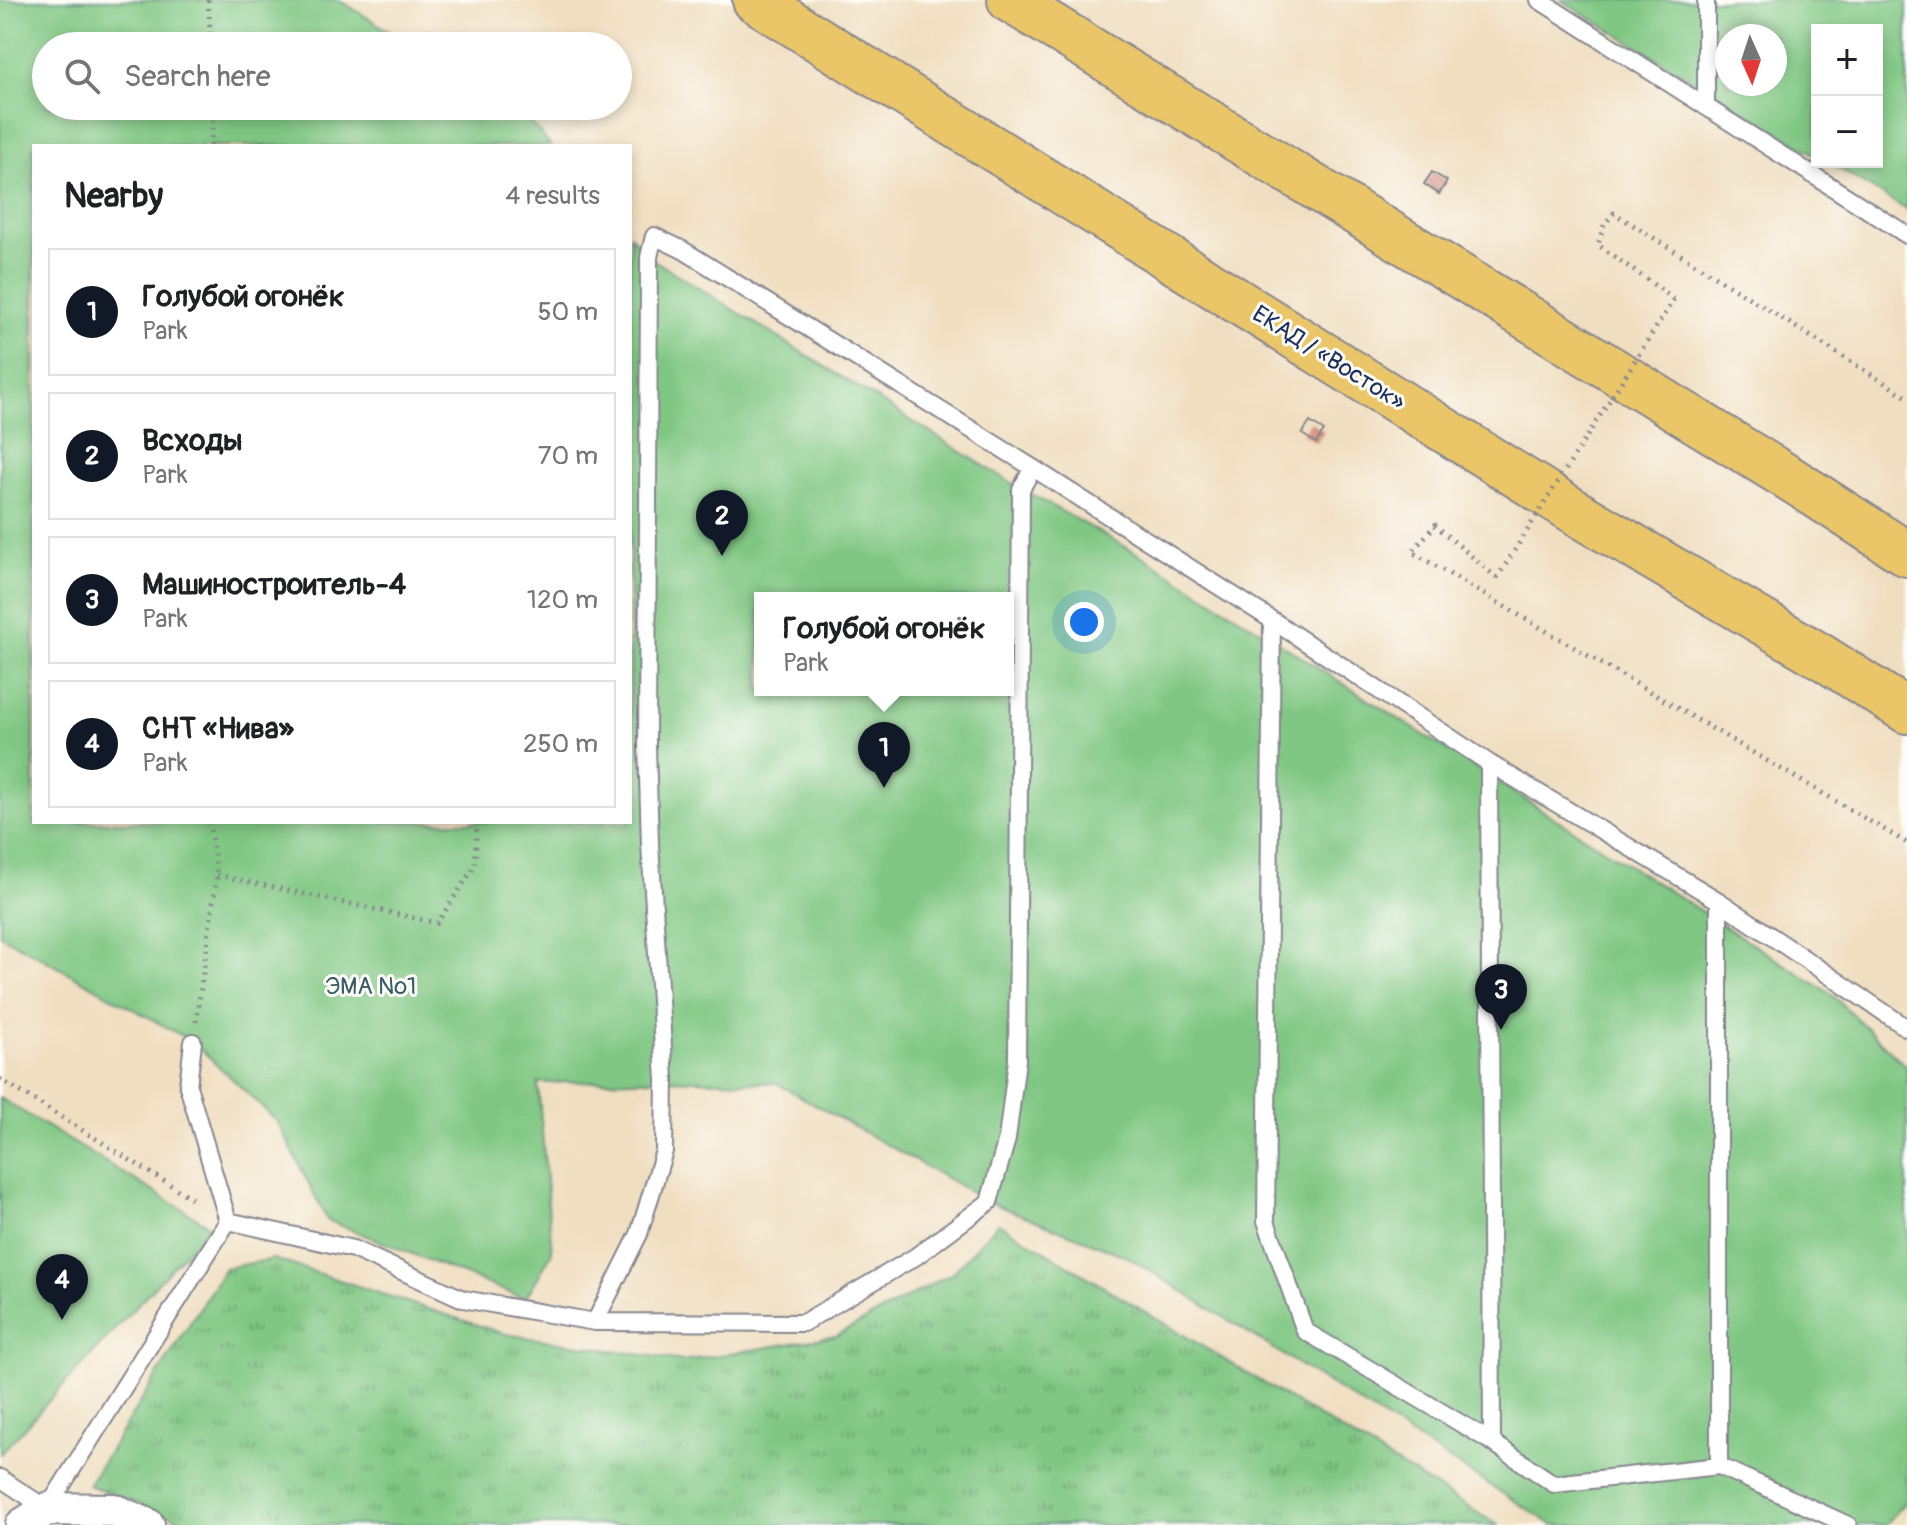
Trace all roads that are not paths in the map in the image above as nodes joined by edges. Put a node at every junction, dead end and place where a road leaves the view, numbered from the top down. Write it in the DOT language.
graph roads {
  1 [pos="755,0"];
  2 [pos="1010,0"];
  3 [pos="1539,0"];
  4 [pos="1706,0"];
  5 [pos="1706,107"];
  6 [pos="1907,235"];
  7 [pos="1033,468"];
  8 [pos="1907,554"];
  9 [pos="1272,620"];
  10 [pos="1907,711"];
  11 [pos="1489,763"];
  12 [pos="1719,901"];
  13 [pos="1907,1028"];
  14 [pos="193,1042"];
  15 [pos="228,1221"];
  16 [pos="595,1322"];
  17 [pos="1492,1442"];
  18 [pos="1719,1466"];
  19 [pos="0,1478"];
  20 [pos="35,1517"];
  21 [pos="148,1525"];
  22 [pos="1848,1525"];
  1 -- 10 [label="highway, ЕКАД / «Восток»"];
  2 -- 8 [label="highway"];
  3 -- 5 [label="lane"];
  4 -- 5 [label="lane"];
  5 -- 6 [label="lane"];
  7 -- 9 [label="lane"];
  7 -- 16 [label="lane"];
  7 -- 16 [label="lane"];
  9 -- 11 [label="lane"];
  9 -- 17 [label="lane"];
  11 -- 12 [label="lane"];
  11 -- 17 [label="lane"];
  12 -- 13 [label="lane"];
  12 -- 18 [label="lane"];
  14 -- 15 [label="lane"];
  15 -- 16 [label="lane"];
  15 -- 20 [label="lane"];
  17 -- 18 [label="lane"];
  18 -- 22 [label="lane"];
  19 -- 20 [label="lane"];
  20 -- 21 [label="street"];
}
